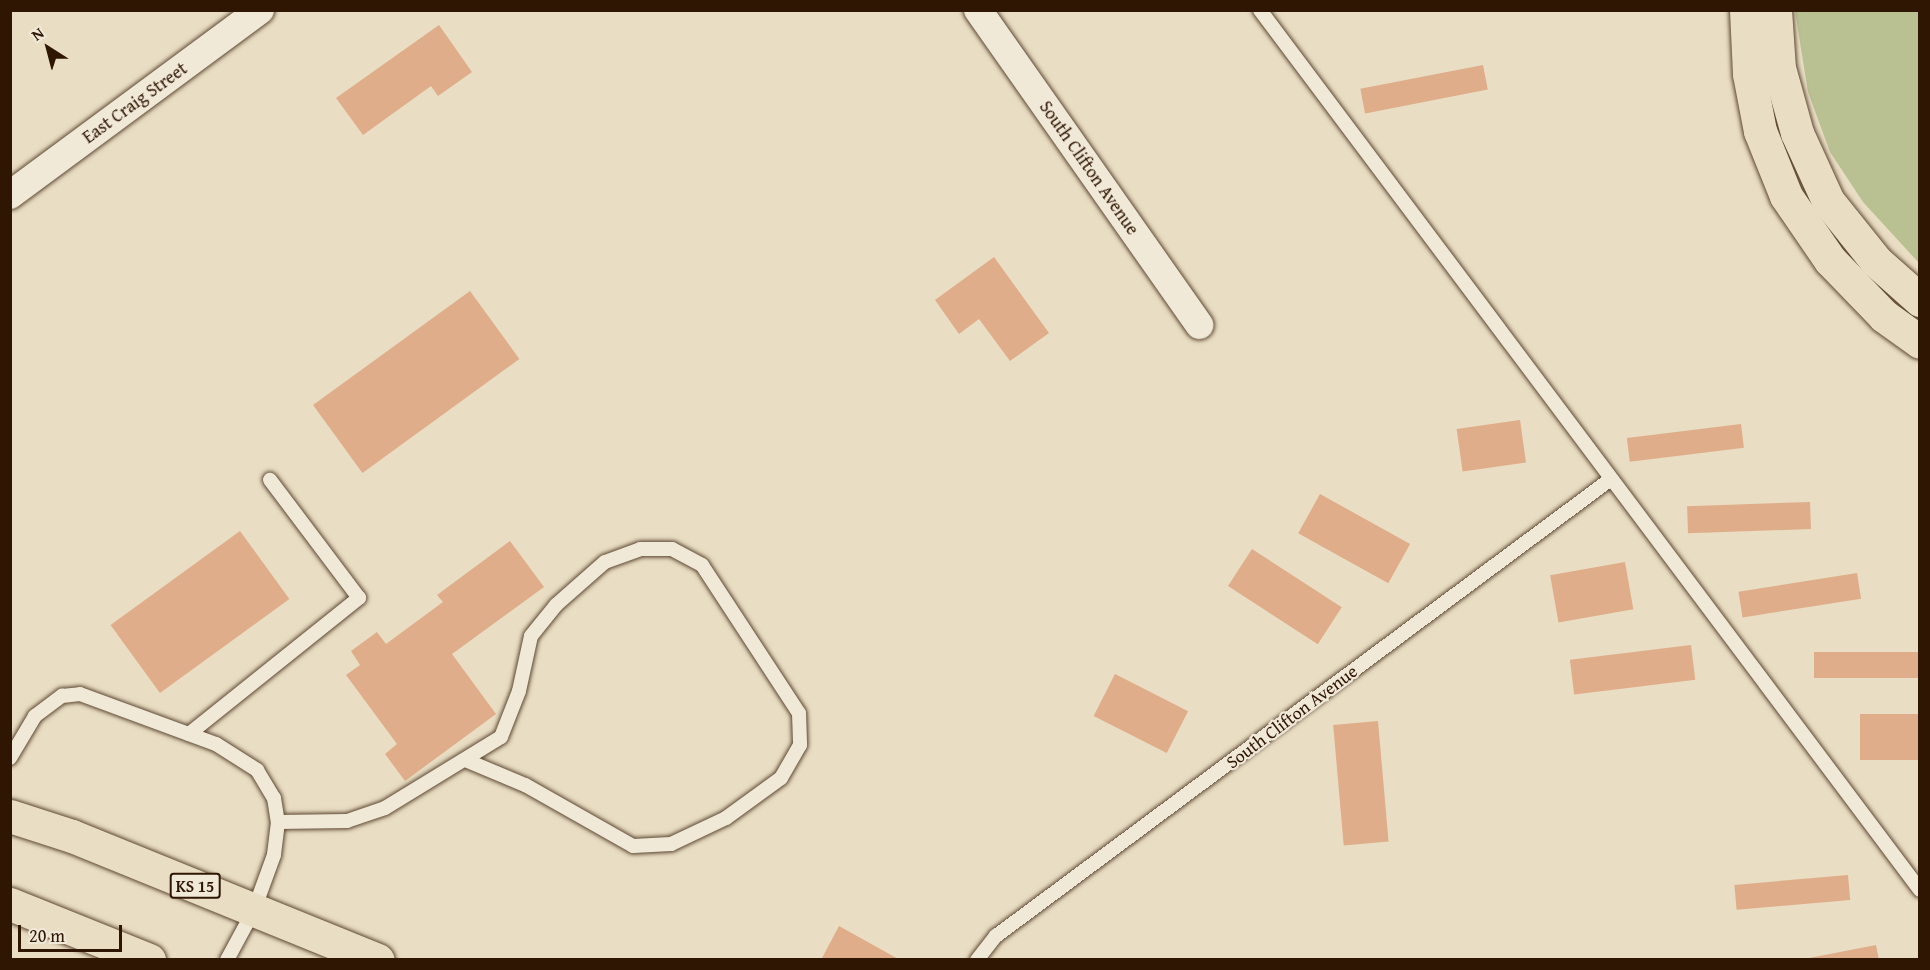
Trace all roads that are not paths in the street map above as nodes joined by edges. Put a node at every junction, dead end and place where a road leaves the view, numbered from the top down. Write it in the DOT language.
graph roads {
  1 [pos="260,10"];
  2 [pos="978,10"];
  3 [pos="1260,10"];
  4 [pos="1746,10"];
  5 [pos="1775,10"];
  6 [pos="10,195"];
  7 [pos="1920,300"];
  8 [pos="1199,324"];
  9 [pos="1920,342"];
  10 [pos="1611,479"];
  11 [pos="270,480"];
  12 [pos="189,734"];
  13 [pos="10,758"];
  14 [pos="468,761"];
  15 [pos="10,816"];
  16 [pos="278,822"];
  17 [pos="1920,891"];
  18 [pos="10,903"];
  19 [pos="254,910"];
  20 [pos="149,960"];
  21 [pos="227,960"];
  22 [pos="378,960"];
  23 [pos="978,960"];
  1 -- 6 [label="street, East Craig Street"];
  2 -- 8 [label="street, South Clifton Avenue"];
  3 -- 10 [label="lane"];
  4 -- 9 [label="main road"];
  5 -- 7 [label="main road"];
  10 -- 17 [label="lane"];
  10 -- 23 [label="lane, South Clifton Avenue"];
  11 -- 12 [label="lane"];
  12 -- 13 [label="lane"];
  12 -- 16 [label="lane"];
  14 -- 14 [label="lane"];
  14 -- 16 [label="lane"];
  15 -- 19 [label="main road, KS 15"];
  16 -- 19 [label="lane"];
  18 -- 20 [label="main road"];
  19 -- 21 [label="lane"];
  19 -- 22 [label="main road, KS 15"];
}
